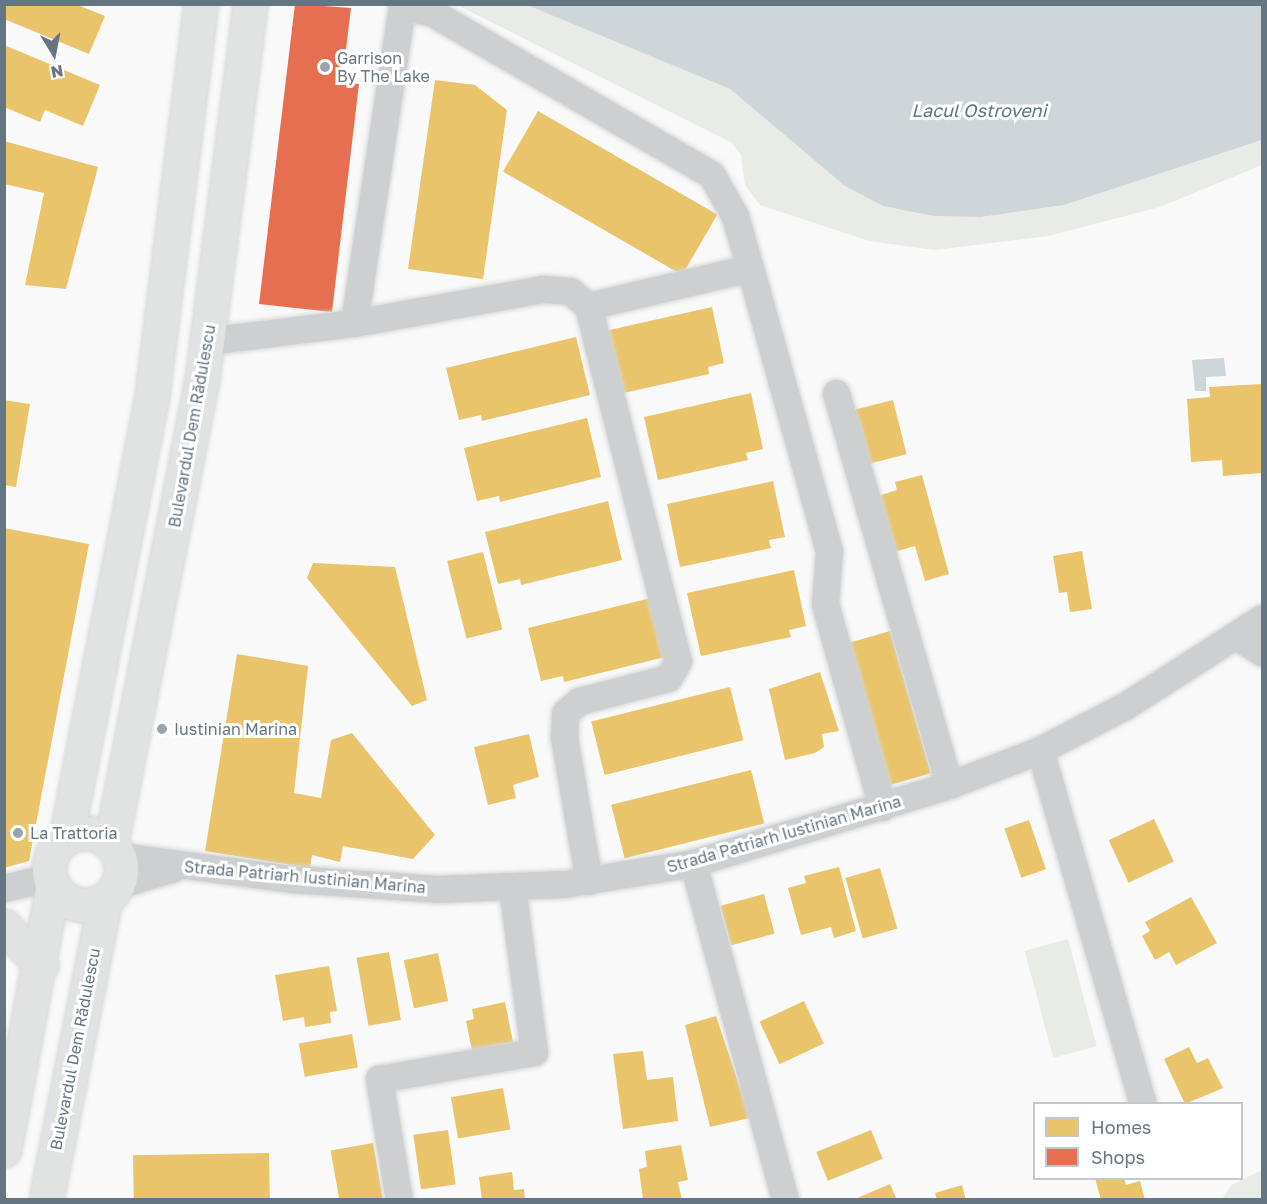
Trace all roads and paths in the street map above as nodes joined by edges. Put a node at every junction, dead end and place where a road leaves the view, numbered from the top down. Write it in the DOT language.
graph roads {
  1 [pos="201,4"];
  2 [pos="250,4"];
  3 [pos="750,268"];
  4 [pos="588,306"];
  5 [pos="354,323"];
  6 [pos="207,341"];
  7 [pos="836,393"];
  8 [pos="1263,618"];
  9 [pos="1236,636"];
  10 [pos="1263,652"];
  11 [pos="1040,750"];
  12 [pos="949,785"];
  13 [pos="882,807"];
  14 [pos="66,838"];
  15 [pos="693,863"];
  16 [pos="113,871"];
  17 [pos="51,881"];
  18 [pos="589,881"];
  19 [pos="4,888"];
  20 [pos="512,888"];
  21 [pos="4,926"];
  22 [pos="41,965"];
  23 [pos="1142,1102"];
  24 [pos="4,1150"];
  25 [pos="46,1200"];
  26 [pos="399,1200"];
  27 [pos="785,1200"];
  1 -- 14 [label="main road"];
  2 -- 6 [label="main road, Bulevardul Dem Rădulescu"];
  3 -- 4 [label="street"];
  3 -- 5 [label="street"];
  3 -- 13 [label="street"];
  4 -- 5 [label="street"];
  4 -- 18 [label="street"];
  5 -- 6 [label="street"];
  6 -- 16 [label="main road, Bulevardul Dem Rădulescu"];
  7 -- 12 [label="street"];
  8 -- 9 [label="street, Strada Patriarh Iustinian Marina"];
  9 -- 10 [label="street"];
  9 -- 11 [label="street, Strada Patriarh Iustinian Marina"];
  11 -- 12 [label="street, Strada Patriarh Iustinian Marina"];
  11 -- 23 [label="street"];
  12 -- 13 [label="street, Strada Patriarh Iustinian Marina"];
  13 -- 15 [label="street, Strada Patriarh Iustinian Marina"];
  14 -- 16 [label="main road"];
  14 -- 17 [label="main road"];
  15 -- 18 [label="street, Strada Patriarh Iustinian Marina"];
  15 -- 27 [label="street"];
  16 -- 17 [label="main road"];
  16 -- 20 [label="street, Strada Patriarh Iustinian Marina"];
  16 -- 25 [label="main road, Bulevardul Dem Rădulescu"];
  17 -- 19 [label="street"];
  17 -- 22 [label="main road"];
  18 -- 20 [label="street, Strada Patriarh Iustinian Marina"];
  20 -- 26 [label="street"];
  21 -- 22 [label="main road"];
  22 -- 24 [label="main road"];
}
